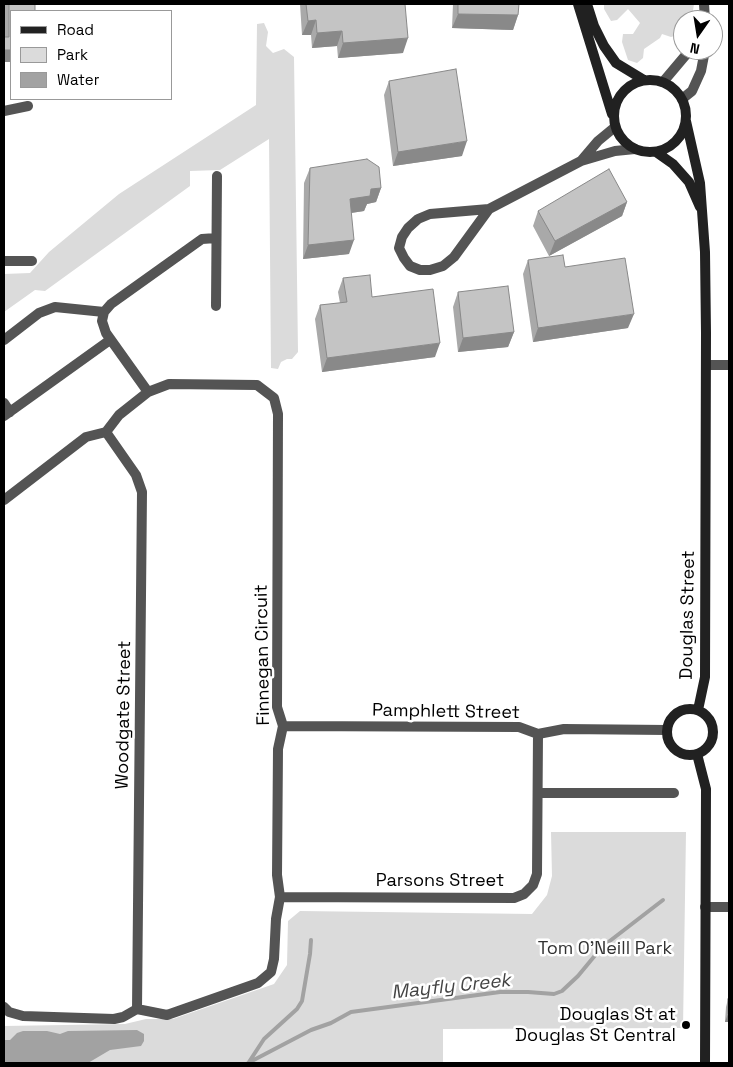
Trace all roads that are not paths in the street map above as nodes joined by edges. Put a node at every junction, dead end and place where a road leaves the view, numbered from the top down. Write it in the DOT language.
graph roads {
  1 [pos="578,4"];
  2 [pos="587,4"];
  3 [pos="682,60"];
  4 [pos="703,60"];
  5 [pos="644,80"];
  6 [pos="663,82"];
  7 [pos="682,99"];
  8 [pos="28,106"];
  9 [pos="4,111"];
  10 [pos="686,121"];
  11 [pos="614,124"];
  12 [pos="635,149"];
  13 [pos="656,152"];
  14 [pos="581,161"];
  15 [pos="217,176"];
  16 [pos="489,209"];
  17 [pos="702,212"];
  18 [pos="216,238"];
  19 [pos="4,261"];
  20 [pos="32,261"];
  21 [pos="216,306"];
  22 [pos="104,312"];
  23 [pos="4,340"];
  24 [pos="110,340"];
  25 [pos="706,365"];
  26 [pos="729,365"];
  27 [pos="148,392"];
  28 [pos="4,403"];
  29 [pos="7,414"];
  30 [pos="106,432"];
  31 [pos="4,500"];
  32 [pos="698,710"];
  33 [pos="282,726"];
  34 [pos="667,730"];
  35 [pos="538,734"];
  36 [pos="697,754"];
  37 [pos="538,793"];
  38 [pos="674,793"];
  39 [pos="280,897"];
  40 [pos="705,907"];
  41 [pos="729,907"];
  42 [pos="4,1007"];
  43 [pos="137,1009"];
  44 [pos="705,1063"];
  1 -- 11 [label="main road"];
  2 -- 5 [label="main road"];
  3 -- 6 [label="street"];
  4 -- 7 [label="street"];
  5 -- 6 [label="main road"];
  5 -- 11 [label="main road"];
  6 -- 7 [label="main road"];
  7 -- 10 [label="main road"];
  8 -- 9 [label="street"];
  10 -- 13 [label="main road"];
  10 -- 17 [label="main road, Douglas Street"];
  11 -- 12 [label="main road"];
  11 -- 14 [label="street"];
  12 -- 13 [label="main road"];
  12 -- 14 [label="street"];
  13 -- 17 [label="main road, Douglas Street"];
  14 -- 16 [label="street"];
  15 -- 18 [label="street"];
  16 -- 16 [label="street"];
  17 -- 25 [label="main road, Douglas Street"];
  18 -- 21 [label="street"];
  18 -- 22 [label="street"];
  19 -- 20 [label="street"];
  22 -- 23 [label="street"];
  22 -- 24 [label="street"];
  24 -- 27 [label="street"];
  24 -- 29 [label="street"];
  25 -- 26 [label="street"];
  25 -- 32 [label="main road, Douglas Street"];
  27 -- 30 [label="street, Finnegan Circuit"];
  27 -- 33 [label="street, Finnegan Circuit"];
  28 -- 29 [label="street"];
  30 -- 31 [label="street"];
  30 -- 43 [label="street, Woodgate Street"];
  32 -- 34 [label="main road"];
  32 -- 36 [label="main road"];
  33 -- 35 [label="street, Pamphlett Street"];
  33 -- 39 [label="street, Finnegan Circuit"];
  34 -- 35 [label="street, Pamphlett Street"];
  34 -- 36 [label="main road"];
  35 -- 37 [label="street, Parsons Street"];
  36 -- 40 [label="main road"];
  37 -- 38 [label="street"];
  37 -- 39 [label="street, Parsons Street"];
  39 -- 43 [label="street, Finnegan Circuit"];
  40 -- 41 [label="street"];
  40 -- 44 [label="main road"];
  42 -- 43 [label="street"];
}
